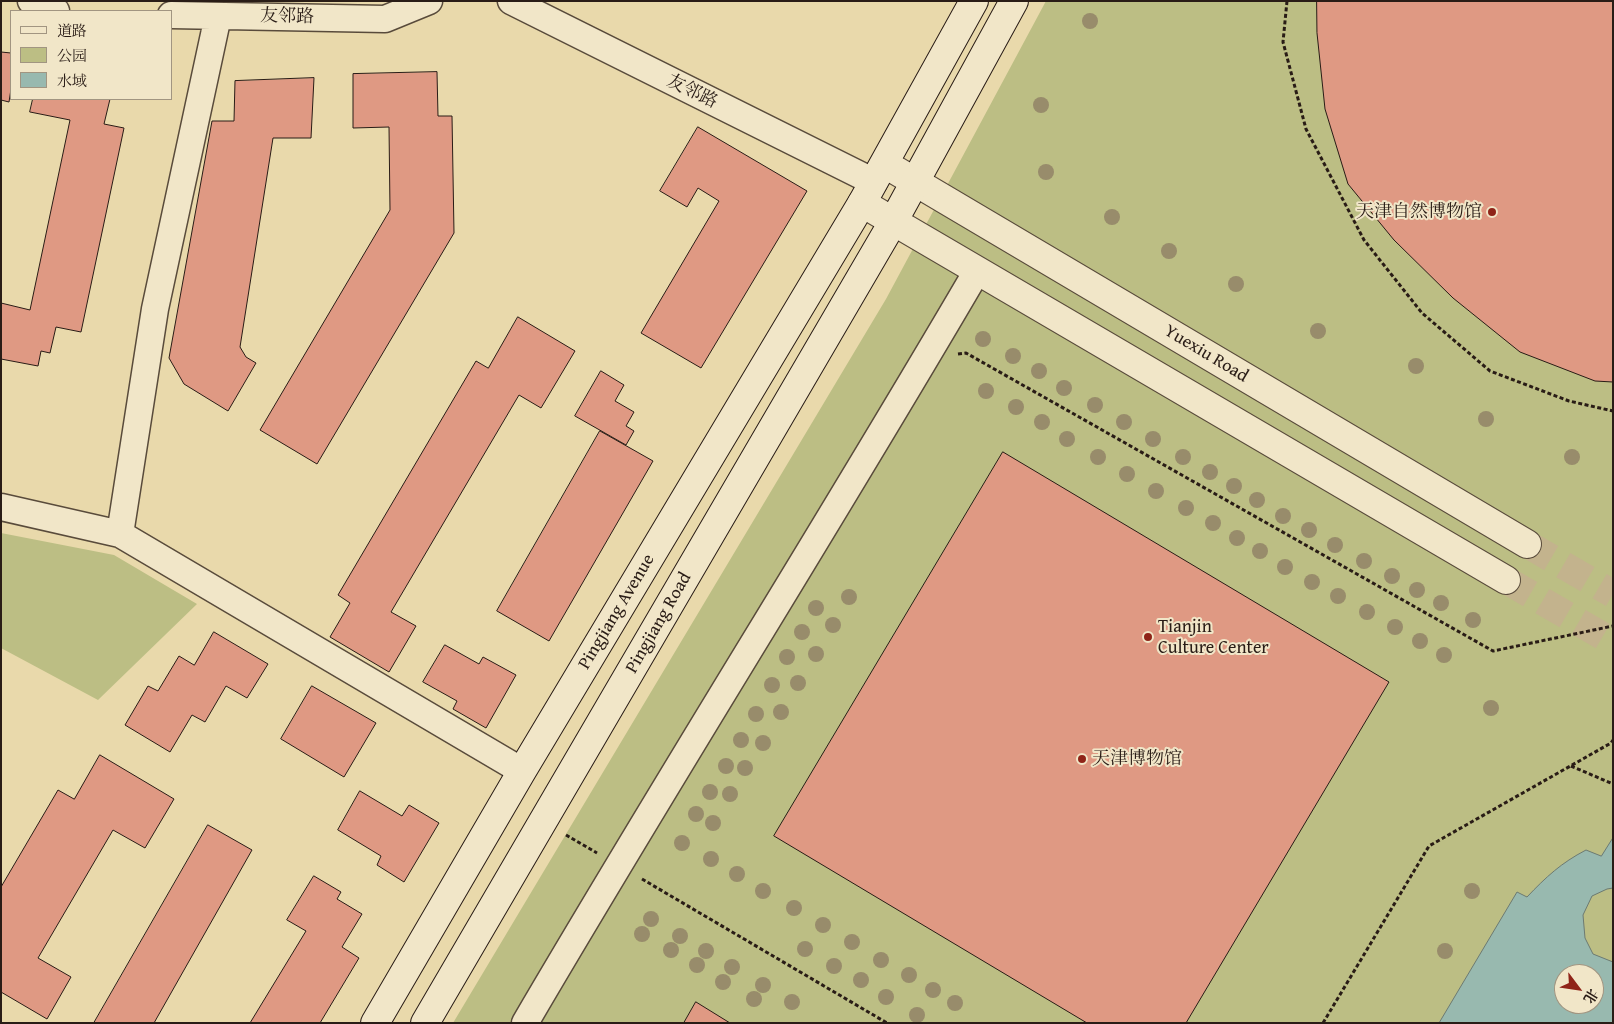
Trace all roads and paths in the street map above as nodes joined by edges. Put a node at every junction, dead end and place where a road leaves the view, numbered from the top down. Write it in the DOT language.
graph roads {
  1 [pos="31,1"];
  2 [pos="429,1"];
  3 [pos="510,1"];
  4 [pos="974,1"];
  5 [pos="1014,1"];
  6 [pos="1287,1"];
  7 [pos="54,10"];
  8 [pos="172,15"];
  9 [pos="218,16"];
  10 [pos="915,182"];
  11 [pos="874,183"];
  12 [pos="893,222"];
  13 [pos="977,271"];
  14 [pos="925,360"];
  15 [pos="1613,410"];
  16 [pos="1,507"];
  17 [pos="120,534"];
  18 [pos="1527,544"];
  19 [pos="1506,580"];
  20 [pos="1613,626"];
  21 [pos="1613,740"];
  22 [pos="1570,766"];
  23 [pos="522,771"];
  24 [pos="1613,784"];
  25 [pos="543,822"];
  26 [pos="617,865"];
  27 [pos="374,1023"];
  28 [pos="425,1023"];
  29 [pos="525,1023"];
  30 [pos="887,1023"];
  31 [pos="1323,1023"];
  1 -- 7 [label="street"];
  2 -- 9 [label="street, 友邻路"];
  3 -- 11 [label="street, 友邻路"];
  4 -- 11 [label="main road, Pingjiang Avenue"];
  5 -- 10 [label="main road, Pingjiang Road"];
  6 -- 15 [label="path"];
  8 -- 9 [label="street, 友邻路"];
  9 -- 17 [label="street"];
  10 -- 11 [label="main road, Yuexiu Road"];
  10 -- 12 [label="main road, Pingjiang Road"];
  10 -- 18 [label="main road, Yuexiu Road"];
  11 -- 12 [label="main road"];
  11 -- 23 [label="main road, Pingjiang Avenue"];
  12 -- 13 [label="main road"];
  12 -- 25 [label="main road, Pingjiang Road"];
  13 -- 14 [label="street"];
  13 -- 19 [label="main road"];
  14 -- 20 [label="path"];
  14 -- 26 [label="street"];
  16 -- 17 [label="street"];
  17 -- 23 [label="street"];
  21 -- 22 [label="path"];
  22 -- 24 [label="path"];
  22 -- 31 [label="path"];
  23 -- 27 [label="main road, Pingjiang Avenue"];
  25 -- 26 [label="path"];
  25 -- 28 [label="main road, Pingjiang Road"];
  26 -- 29 [label="street"];
  26 -- 30 [label="path"];
}
